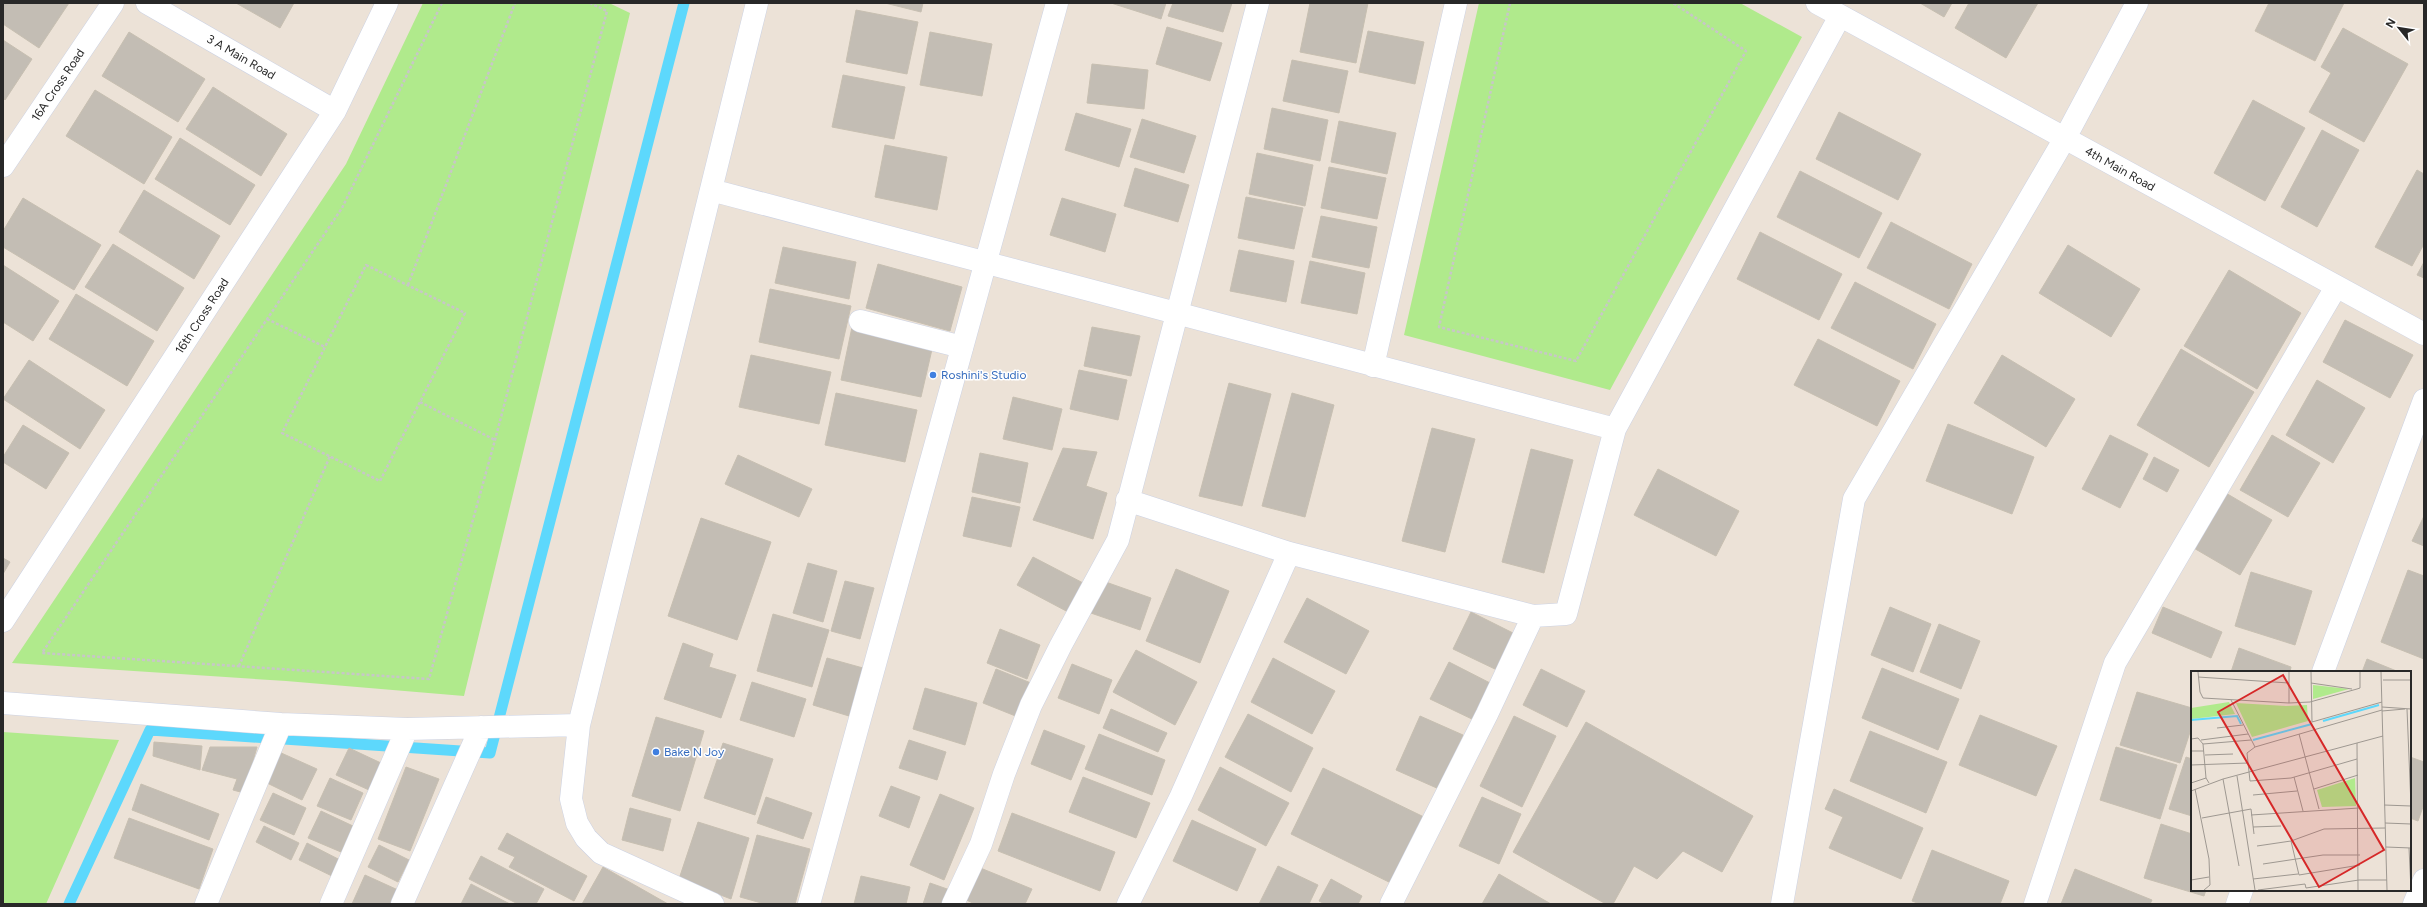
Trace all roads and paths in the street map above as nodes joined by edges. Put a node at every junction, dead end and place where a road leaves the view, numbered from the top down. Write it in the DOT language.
graph roads {
  1 [pos="112,3"];
  2 [pos="147,3"];
  3 [pos="387,3"];
  4 [pos="442,3"];
  5 [pos="515,3"];
  6 [pos="590,3"];
  7 [pos="757,3"];
  8 [pos="1057,3"];
  9 [pos="1258,3"];
  10 [pos="1456,3"];
  11 [pos="1510,3"];
  12 [pos="1673,3"];
  13 [pos="1817,3"];
  14 [pos="2137,3"];
  15 [pos="1840,16"];
  16 [pos="335,111"];
  17 [pos="2065,138"];
  18 [pos="3,166"];
  19 [pos="711,190"];
  20 [pos="985,263"];
  21 [pos="408,285"];
  22 [pos="2336,288"];
  23 [pos="1176,313"];
  24 [pos="267,319"];
  25 [pos="860,321"];
  26 [pos="2424,334"];
  27 [pos="325,347"];
  28 [pos="962,347"];
  29 [pos="1373,366"];
  30 [pos="2424,400"];
  31 [pos="420,402"];
  32 [pos="1616,429"];
  33 [pos="495,440"];
  34 [pos="330,456"];
  35 [pos="1127,500"];
  36 [pos="1289,553"];
  37 [pos="1533,616"];
  38 [pos="3,621"];
  39 [pos="239,666"];
  40 [pos="2323,671"];
  41 [pos="3,703"];
  42 [pos="281,724"];
  43 [pos="579,725"];
  44 [pos="481,727"];
  45 [pos="407,729"];
  46 [pos="2424,880"];
  47 [pos="2242,891"];
  48 [pos="705,903"];
  49 [pos="206,904"];
  50 [pos="331,904"];
  51 [pos="402,904"];
  52 [pos="809,904"];
  53 [pos="953,904"];
  54 [pos="1128,904"];
  55 [pos="1391,904"];
  56 [pos="1782,904"];
  57 [pos="2035,904"];
  58 [pos="2237,904"];
  59 [pos="2414,904"];
  1 -- 18 [label="street, 16A Cross Road"];
  2 -- 16 [label="street, 3 A Main Road"];
  3 -- 16 [label="street, 16th Cross Road"];
  4 -- 24 [label="path"];
  5 -- 21 [label="path"];
  6 -- 33 [label="path"];
  7 -- 19 [label="street"];
  8 -- 20 [label="street"];
  9 -- 23 [label="street"];
  10 -- 29 [label="street"];
  11 -- 12 [label="path"];
  13 -- 15 [label="street, 4th Main Road"];
  14 -- 17 [label="street"];
  15 -- 17 [label="street, 4th Main Road"];
  15 -- 32 [label="street"];
  16 -- 38 [label="street, 16th Cross Road"];
  17 -- 22 [label="street, 4th Main Road"];
  17 -- 56 [label="street"];
  19 -- 20 [label="street"];
  19 -- 43 [label="street"];
  20 -- 23 [label="street"];
  20 -- 28 [label="street"];
  21 -- 27 [label="path"];
  21 -- 31 [label="path"];
  22 -- 26 [label="street, 4th Main Road"];
  22 -- 57 [label="street"];
  23 -- 29 [label="street"];
  23 -- 35 [label="street"];
  24 -- 27 [label="path"];
  24 -- 39 [label="path"];
  25 -- 28 [label="street"];
  27 -- 34 [label="path"];
  28 -- 52 [label="street"];
  29 -- 32 [label="street"];
  30 -- 40 [label="street"];
  31 -- 33 [label="path"];
  31 -- 34 [label="path"];
  32 -- 37 [label="street"];
  33 -- 39 [label="path"];
  34 -- 39 [label="path"];
  35 -- 36 [label="street"];
  35 -- 53 [label="street"];
  36 -- 37 [label="street"];
  36 -- 54 [label="street"];
  37 -- 55 [label="street"];
  41 -- 42 [label="street"];
  42 -- 45 [label="street"];
  42 -- 49 [label="street"];
  43 -- 44 [label="street"];
  43 -- 48 [label="street"];
  44 -- 45 [label="street"];
  44 -- 51 [label="street"];
  45 -- 50 [label="street"];
  46 -- 59 [label="street"];
  47 -- 58 [label="street"];
}
